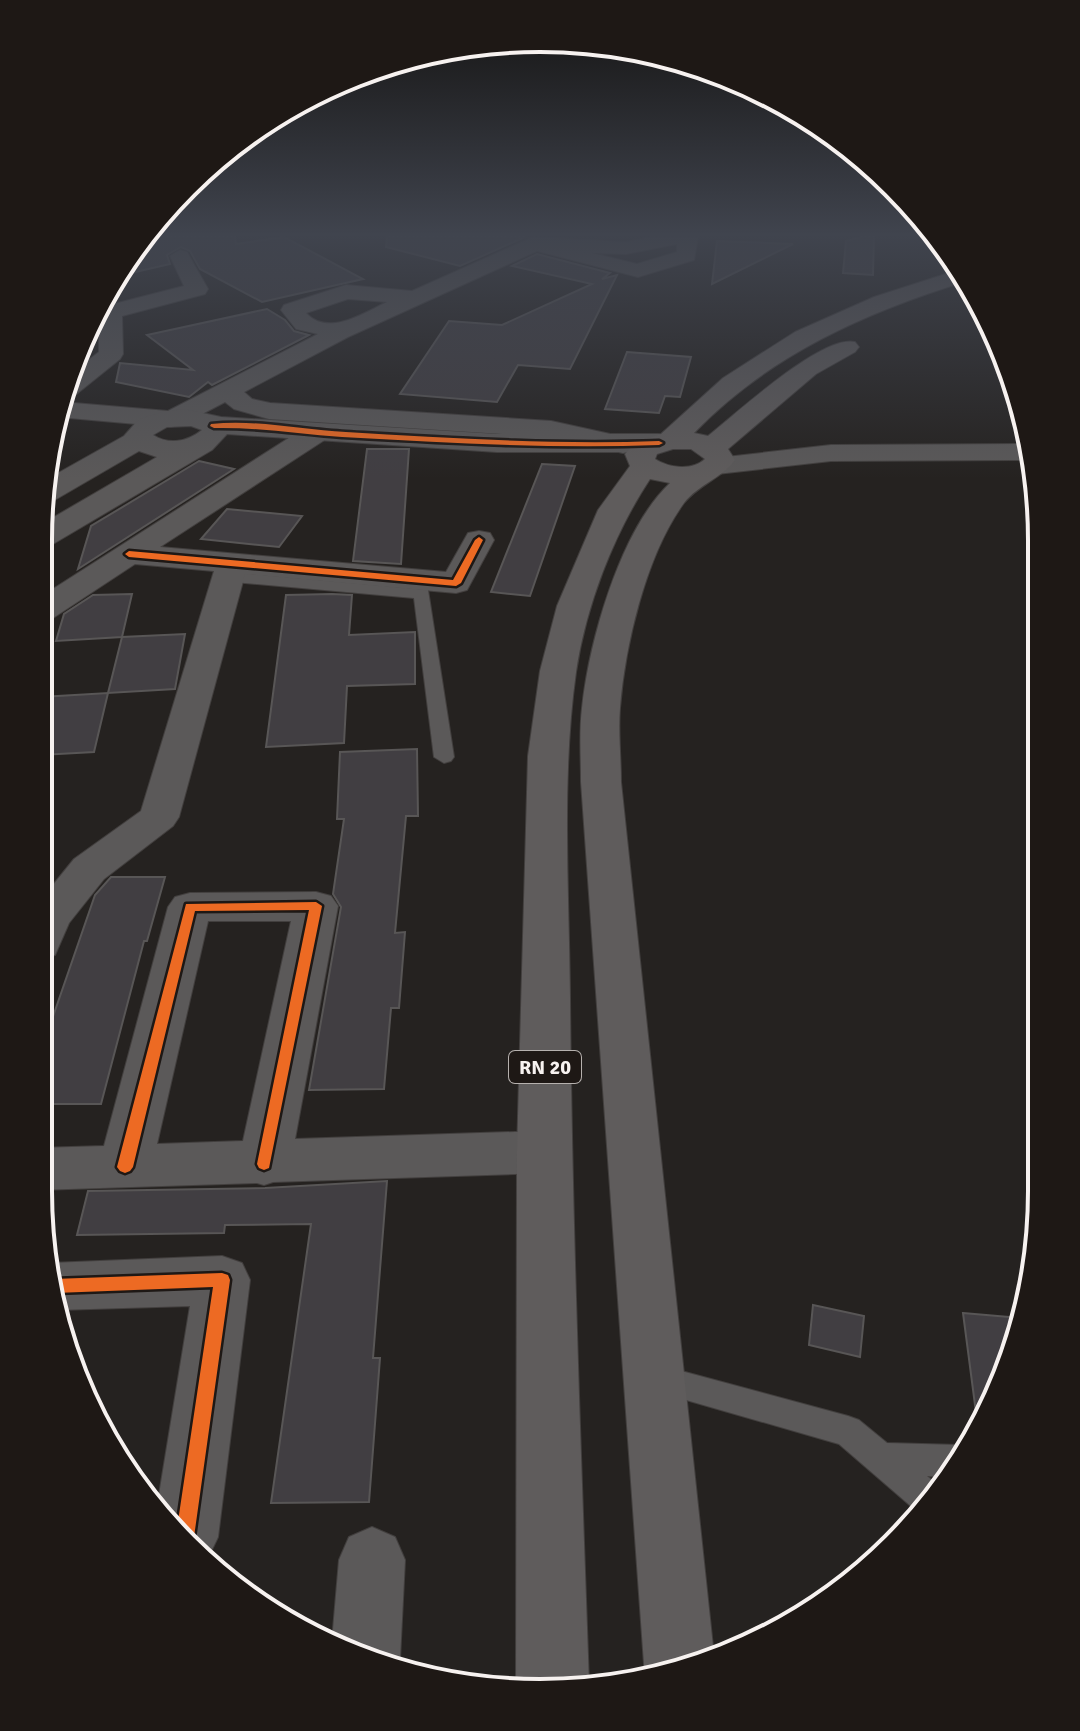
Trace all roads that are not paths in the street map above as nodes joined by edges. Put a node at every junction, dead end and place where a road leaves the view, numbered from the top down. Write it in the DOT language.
graph roads {
  1 [pos="110,318"];
  2 [pos="299,318"];
  3 [pos="373,318"];
  4 [pos="845,318"];
  5 [pos="908,318"];
  6 [pos="340,332"];
  7 [pos="79,380"];
  8 [pos="229,392"];
  9 [pos="70,411"];
  10 [pos="87,413"];
  11 [pos="172,418"];
  12 [pos="316,433"];
  13 [pos="206,434"];
  14 [pos="138,437"];
  15 [pos="1020,452"];
  16 [pos="675,455"];
  17 [pos="55,487"];
  18 [pos="52,531"];
  19 [pos="479,540"];
  20 [pos="129,554"];
  21 [pos="230,570"];
  22 [pos="52,604"];
  23 [pos="444,757"];
  24 [pos="52,916"];
  25 [pos="544,1152"];
  26 [pos="264,1164"];
  27 [pos="125,1167"];
  28 [pos="52,1169"];
  29 [pos="61,1286"];
  30 [pos="653,1378"];
  31 [pos="881,1459"];
  32 [pos="947,1461"];
  33 [pos="922,1494"];
  34 [pos="186,1527"];
  35 [pos="372,1560"];
  36 [pos="366,1647"];
  37 [pos="678,1659"];
  38 [pos="552,1679"];
  1 -- 7 [label="street"];
  2 -- 6 [label="street"];
  3 -- 6 [label="street"];
  4 -- 16 [label="highway, RN 20"];
  5 -- 16 [label="highway, RN 20"];
  6 -- 8 [label="street"];
  8 -- 11 [label="street"];
  8 -- 13 [label="street"];
  8 -- 16 [label="street"];
  9 -- 10 [label="street"];
  10 -- 11 [label="street"];
  10 -- 14 [label="street"];
  11 -- 13 [label="street"];
  11 -- 14 [label="street"];
  12 -- 13 [label="street"];
  12 -- 16 [label="street"];
  12 -- 20 [label="street"];
  13 -- 14 [label="street"];
  13 -- 18 [label="street"];
  14 -- 17 [label="street"];
  15 -- 16 [label="street"];
  16 -- 25 [label="highway, RN 20"];
  16 -- 30 [label="highway, RN 20"];
  19 -- 21 [label="street"];
  20 -- 21 [label="street"];
  20 -- 22 [label="street"];
  21 -- 23 [label="lane"];
  21 -- 24 [label="street"];
  25 -- 26 [label="street"];
  25 -- 38 [label="highway, RN 20"];
  26 -- 27 [label="street"];
  26 -- 27 [label="street"];
  27 -- 28 [label="street"];
  29 -- 34 [label="street"];
  30 -- 31 [label="lane"];
  30 -- 37 [label="highway, RN 20"];
  31 -- 32 [label="lane"];
  31 -- 33 [label="lane"];
  35 -- 36 [label="street"];
}
